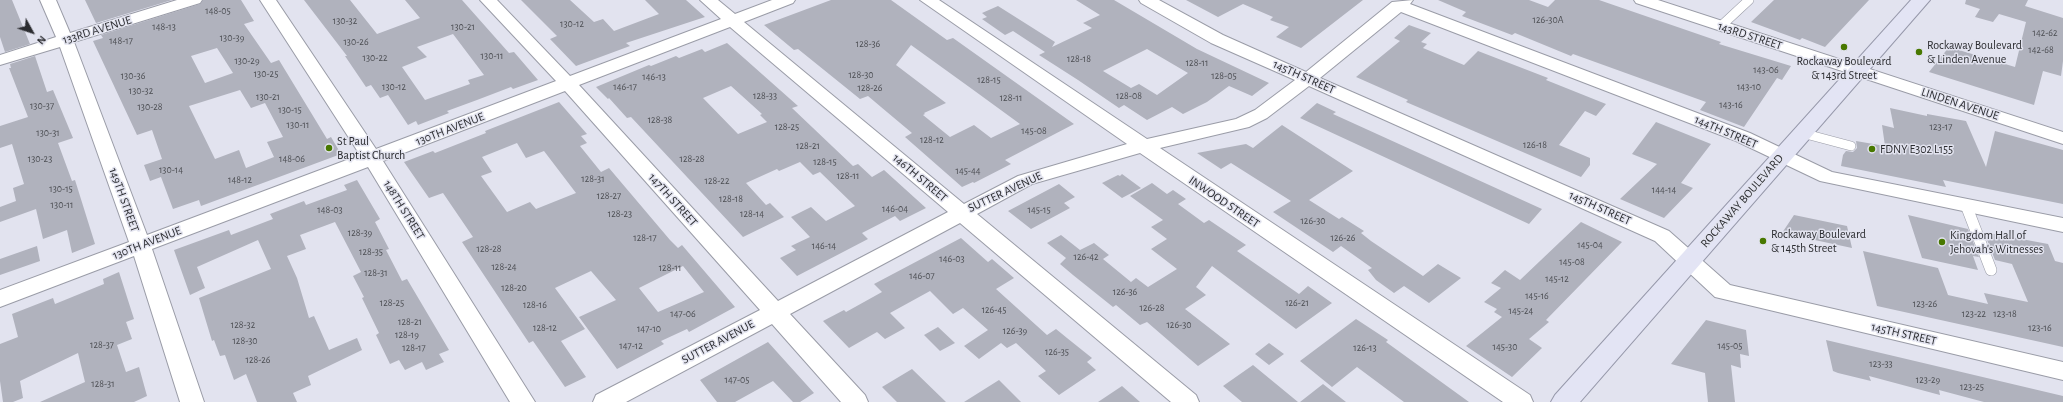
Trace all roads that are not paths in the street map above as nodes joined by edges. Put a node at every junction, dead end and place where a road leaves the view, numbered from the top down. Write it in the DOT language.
graph roads {
  1 [pos="48,0"];
  2 [pos="194,0"];
  3 [pos="268,0"];
  4 [pos="488,0"];
  5 [pos="708,0"];
  6 [pos="787,0"];
  7 [pos="928,0"];
  8 [pos="1147,0"];
  9 [pos="1749,0"];
  10 [pos="1921,0"];
  11 [pos="1650,1"];
  12 [pos="1402,3"];
  13 [pos="734,20"];
  14 [pos="1721,26"];
  15 [pos="65,40"];
  16 [pos="0,60"];
  17 [pos="1858,71"];
  18 [pos="1308,79"];
  19 [pos="568,84"];
  20 [pos="1802,133"];
  21 [pos="2063,138"];
  22 [pos="1142,146"];
  23 [pos="1851,146"];
  24 [pos="1781,157"];
  25 [pos="372,158"];
  26 [pos="1966,206"];
  27 [pos="962,213"];
  28 [pos="2063,225"];
  29 [pos="141,246"];
  30 [pos="1689,261"];
  31 [pos="1991,270"];
  32 [pos="0,299"];
  33 [pos="774,312"];
  34 [pos="2063,371"];
  35 [pos="192,402"];
  36 [pos="523,402"];
  37 [pos="605,402"];
  38 [pos="856,402"];
  39 [pos="1187,402"];
  40 [pos="1521,402"];
  41 [pos="1564,402"];
  1 -- 15 [label="street, 149TH STREET"];
  2 -- 15 [label="street, 133RD AVENUE"];
  3 -- 25 [label="street, 148TH STREET"];
  4 -- 19 [label="street, 147TH STREET"];
  5 -- 13 [label="street, 146TH STREET"];
  6 -- 13 [label="street, 130TH AVENUE"];
  7 -- 22 [label="street, INWOOD STREET"];
  8 -- 18 [label="street, 145TH STREET"];
  9 -- 14 [label="lane"];
  10 -- 17 [label="main road, ROCKAWAY BOULEVARD"];
  11 -- 14 [label="street, 143RD STREET"];
  12 -- 18 [label="street, SUTTER AVENUE"];
  12 -- 24 [label="street, 144TH STREET"];
  13 -- 19 [label="street, 130TH AVENUE"];
  13 -- 27 [label="street, 146TH STREET"];
  14 -- 17 [label="street, 143RD STREET"];
  15 -- 16 [label="street, 133RD AVENUE"];
  15 -- 29 [label="street, 149TH STREET"];
  17 -- 20 [label="main road, ROCKAWAY BOULEVARD"];
  17 -- 21 [label="street, LINDEN AVENUE"];
  18 -- 22 [label="street, SUTTER AVENUE"];
  18 -- 30 [label="street, 145TH STREET"];
  19 -- 25 [label="street, 130TH AVENUE"];
  19 -- 33 [label="street, 147TH STREET"];
  20 -- 23 [label="lane"];
  20 -- 24 [label="main road, ROCKAWAY BOULEVARD"];
  22 -- 27 [label="street, SUTTER AVENUE"];
  22 -- 40 [label="street, INWOOD STREET"];
  24 -- 26 [label="street, 144TH STREET"];
  24 -- 30 [label="main road, ROCKAWAY BOULEVARD"];
  25 -- 29 [label="street, 130TH AVENUE"];
  25 -- 36 [label="street, 148TH STREET"];
  26 -- 28 [label="street, 144TH STREET"];
  26 -- 31 [label="lane"];
  27 -- 33 [label="street, SUTTER AVENUE"];
  27 -- 39 [label="street, 146TH STREET"];
  29 -- 32 [label="street, 130TH AVENUE"];
  29 -- 35 [label="street, 149TH STREET"];
  30 -- 34 [label="street, 145TH STREET"];
  30 -- 41 [label="main road, ROCKAWAY BOULEVARD"];
  33 -- 37 [label="street, SUTTER AVENUE"];
  33 -- 38 [label="street, 147TH STREET"];
}
